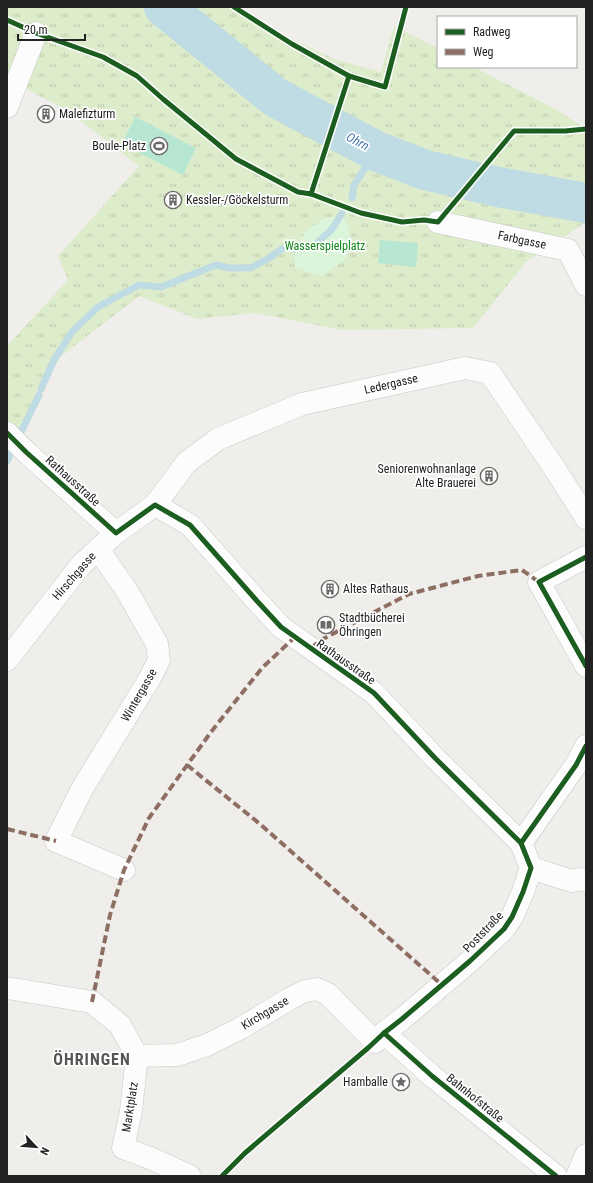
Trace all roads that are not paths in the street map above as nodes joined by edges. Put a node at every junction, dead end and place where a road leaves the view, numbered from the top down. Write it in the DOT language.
graph roads {
  1 [pos="36,33"];
  2 [pos="7,107"];
  3 [pos="438,222"];
  4 [pos="586,285"];
  5 [pos="12,438"];
  6 [pos="155,505"];
  7 [pos="586,518"];
  8 [pos="116,533"];
  9 [pos="98,548"];
  10 [pos="586,557"];
  11 [pos="7,660"];
  12 [pos="586,666"];
  13 [pos="586,746"];
  14 [pos="521,843"];
  15 [pos="530,868"];
  16 [pos="124,870"];
  17 [pos="586,881"];
  18 [pos="7,988"];
  19 [pos="380,1037"];
  20 [pos="138,1056"];
  21 [pos="586,1155"];
  22 [pos="190,1176"];
  23 [pos="556,1176"];
  24 [pos="577,1176"];
  1 -- 2 [label="street"];
  3 -- 4 [label="street, Farbgasse"];
  5 -- 8 [label="street, Rathausstraße"];
  6 -- 7 [label="street, Ledergasse"];
  6 -- 8 [label="street, Hirschgasse"];
  6 -- 14 [label="street, Rathausstraße"];
  8 -- 9 [label="street, Hirschgasse"];
  9 -- 11 [label="street, Hirschgasse"];
  9 -- 16 [label="street, Wintergasse"];
  10 -- 12 [label="street"];
  13 -- 14 [label="street"];
  14 -- 15 [label="street"];
  15 -- 17 [label="street"];
  15 -- 19 [label="street, Poststraße"];
  18 -- 20 [label="street"];
  19 -- 20 [label="street, Kirchgasse"];
  19 -- 23 [label="street, Bahnhofstraße"];
  20 -- 22 [label="street, Marktplatz"];
  21 -- 24 [label="street"];
}
